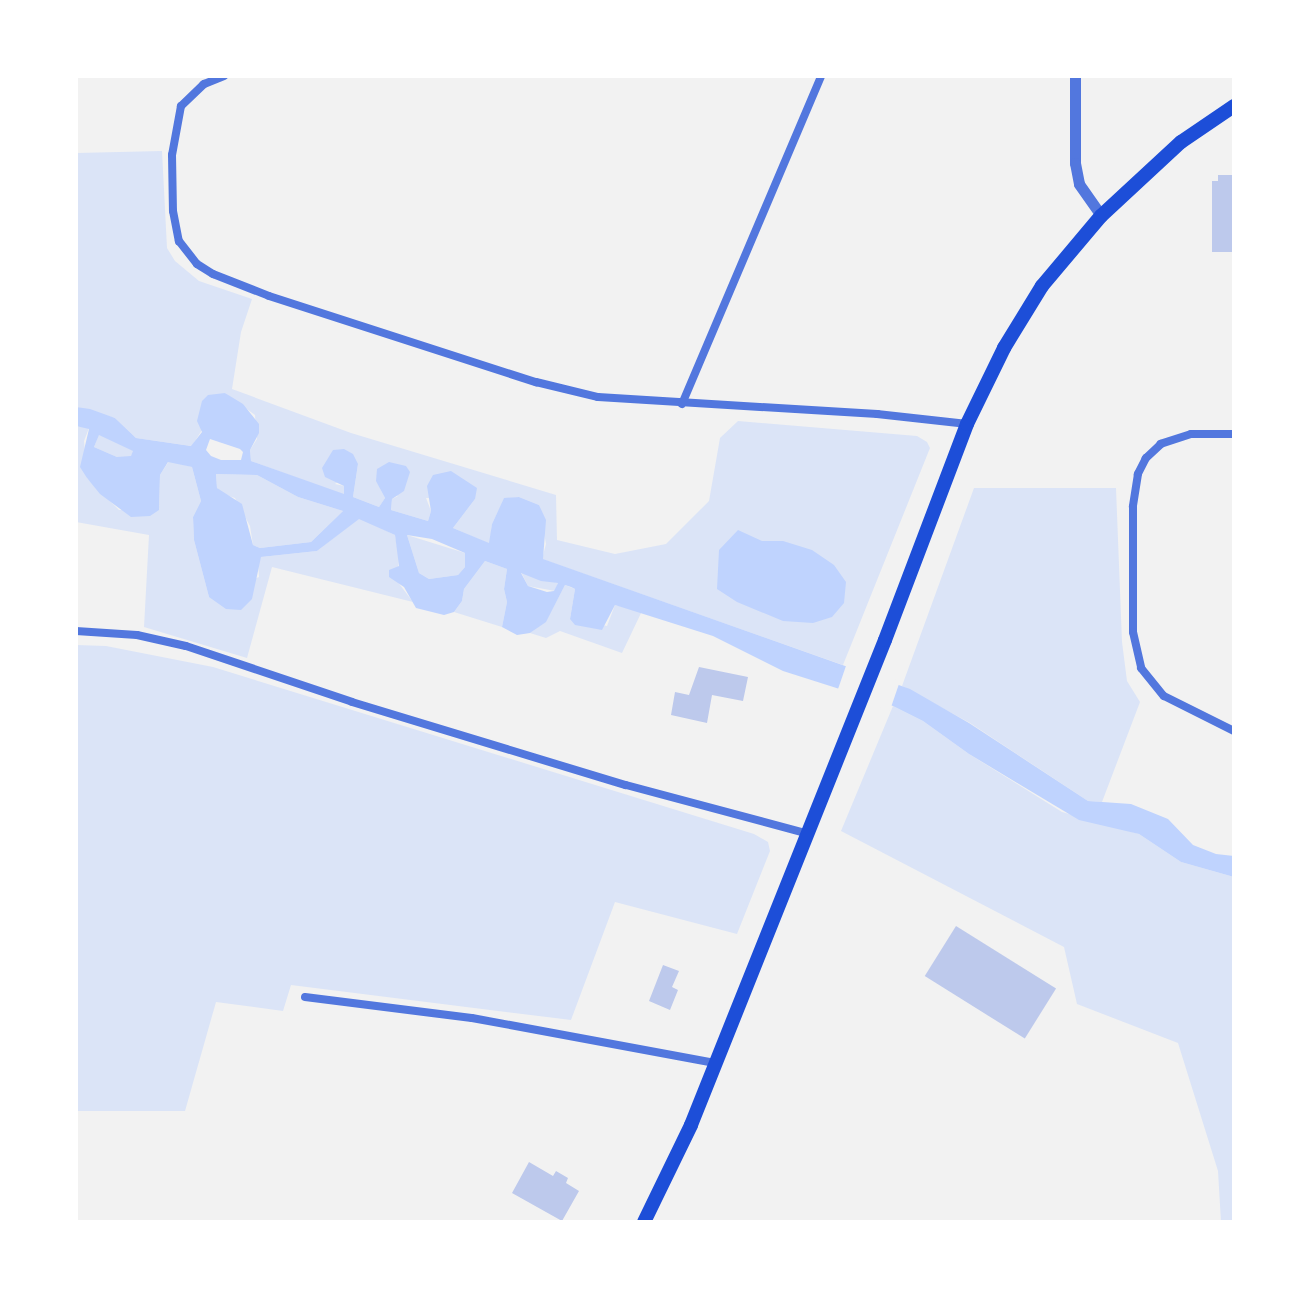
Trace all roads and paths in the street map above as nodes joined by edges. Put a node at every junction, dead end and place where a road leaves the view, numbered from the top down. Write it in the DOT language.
graph roads {
  1 [pos="224,76"];
  2 [pos="821,76"];
  3 [pos="1075,76"];
  4 [pos="1234,106"];
  5 [pos="1101,216"];
  6 [pos="682,404"];
  7 [pos="967,424"];
  8 [pos="1234,434"];
  9 [pos="76,631"];
  10 [pos="1234,731"];
  11 [pos="805,833"];
  12 [pos="305,997"];
  13 [pos="715,1063"];
  14 [pos="644,1222"];
  1 -- 6 [label="street"];
  2 -- 6 [label="street"];
  3 -- 5 [label="street"];
  4 -- 5 [label="main road"];
  5 -- 7 [label="main road"];
  6 -- 7 [label="street"];
  7 -- 11 [label="main road"];
  8 -- 10 [label="street"];
  9 -- 11 [label="street"];
  11 -- 13 [label="main road"];
  12 -- 13 [label="street"];
  13 -- 14 [label="main road"];
}
